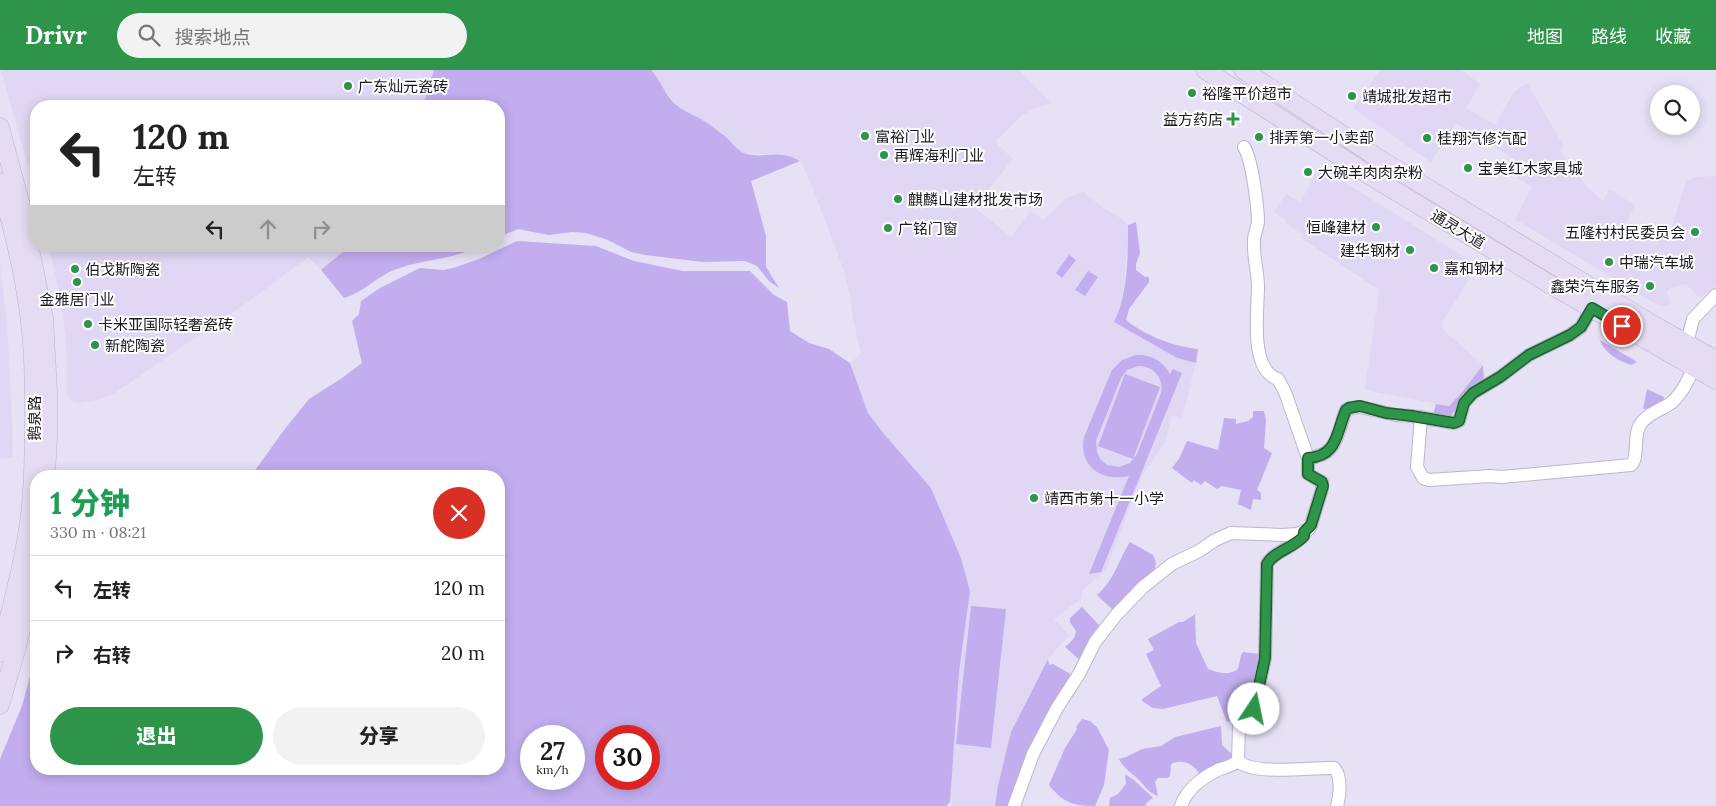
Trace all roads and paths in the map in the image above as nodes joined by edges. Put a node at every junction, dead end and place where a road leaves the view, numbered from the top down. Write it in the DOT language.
graph roads {
  1 [pos="1205,70"];
  2 [pos="1243,70"];
  3 [pos="1263,75"];
  4 [pos="0,127"];
  5 [pos="1244,147"];
  6 [pos="0,182"];
  7 [pos="30,249"];
  8 [pos="31,252"];
  9 [pos="1716,295"];
  10 [pos="1592,308"];
  11 [pos="1687,343"];
  12 [pos="1716,360"];
  13 [pos="1694,368"];
  14 [pos="1716,380"];
  15 [pos="1421,417"];
  16 [pos="1308,458"];
  17 [pos="33,470"];
  18 [pos="46,470"];
  19 [pos="30,505"];
  20 [pos="1304,532"];
  21 [pos="30,588"];
  22 [pos="0,654"];
  23 [pos="0,705"];
  24 [pos="1238,761"];
  25 [pos="1014,806"];
  26 [pos="1181,806"];
  27 [pos="1337,806"];
  1 -- 10 [label="main road, 通灵大道"];
  2 -- 3 [label="main road, 通灵大道"];
  3 -- 11 [label="main road, 通灵大道"];
  4 -- 7 [label="main road, 鹅泉路"];
  5 -- 16 [label="street"];
  6 -- 17 [label="main road, 鹅泉路"];
  8 -- 18 [label="main road, 鹅泉路"];
  9 -- 11 [label="street"];
  10 -- 13 [label="main road, 通灵大道"];
  10 -- 15 [label="street"];
  11 -- 12 [label="main road, 通灵大道"];
  13 -- 14 [label="main road, 通灵大道"];
  13 -- 15 [label="street"];
  15 -- 16 [label="street"];
  16 -- 20 [label="street"];
  19 -- 22 [label="main road, 鹅泉路"];
  20 -- 24 [label="street"];
  20 -- 25 [label="street"];
  21 -- 23 [label="main road"];
  24 -- 26 [label="street"];
  24 -- 27 [label="street"];
}
